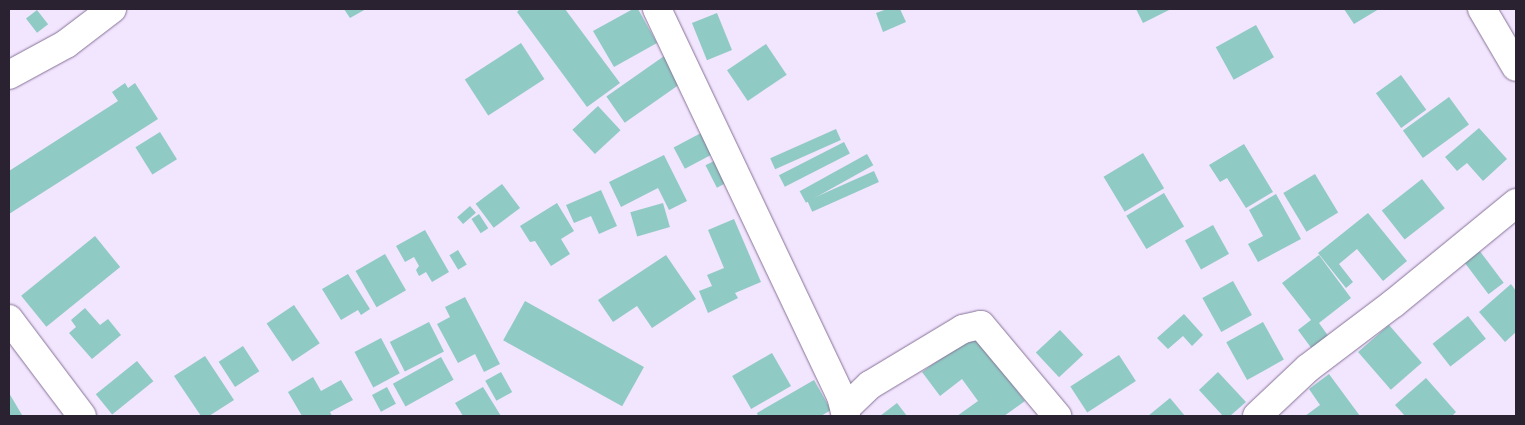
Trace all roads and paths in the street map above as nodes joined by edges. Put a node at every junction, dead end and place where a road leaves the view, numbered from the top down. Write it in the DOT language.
graph roads {
  1 [pos="112,9"];
  2 [pos="657,9"];
  3 [pos="1482,9"];
  4 [pos="1516,67"];
  5 [pos="9,75"];
  6 [pos="1516,203"];
  7 [pos="9,320"];
  8 [pos="845,413"];
  9 [pos="82,416"];
  10 [pos="1057,416"];
  11 [pos="1257,416"];
  1 -- 5 [label="street"];
  2 -- 8 [label="street"];
  3 -- 4 [label="street"];
  6 -- 11 [label="street"];
  7 -- 9 [label="street"];
  8 -- 10 [label="street"];
}
